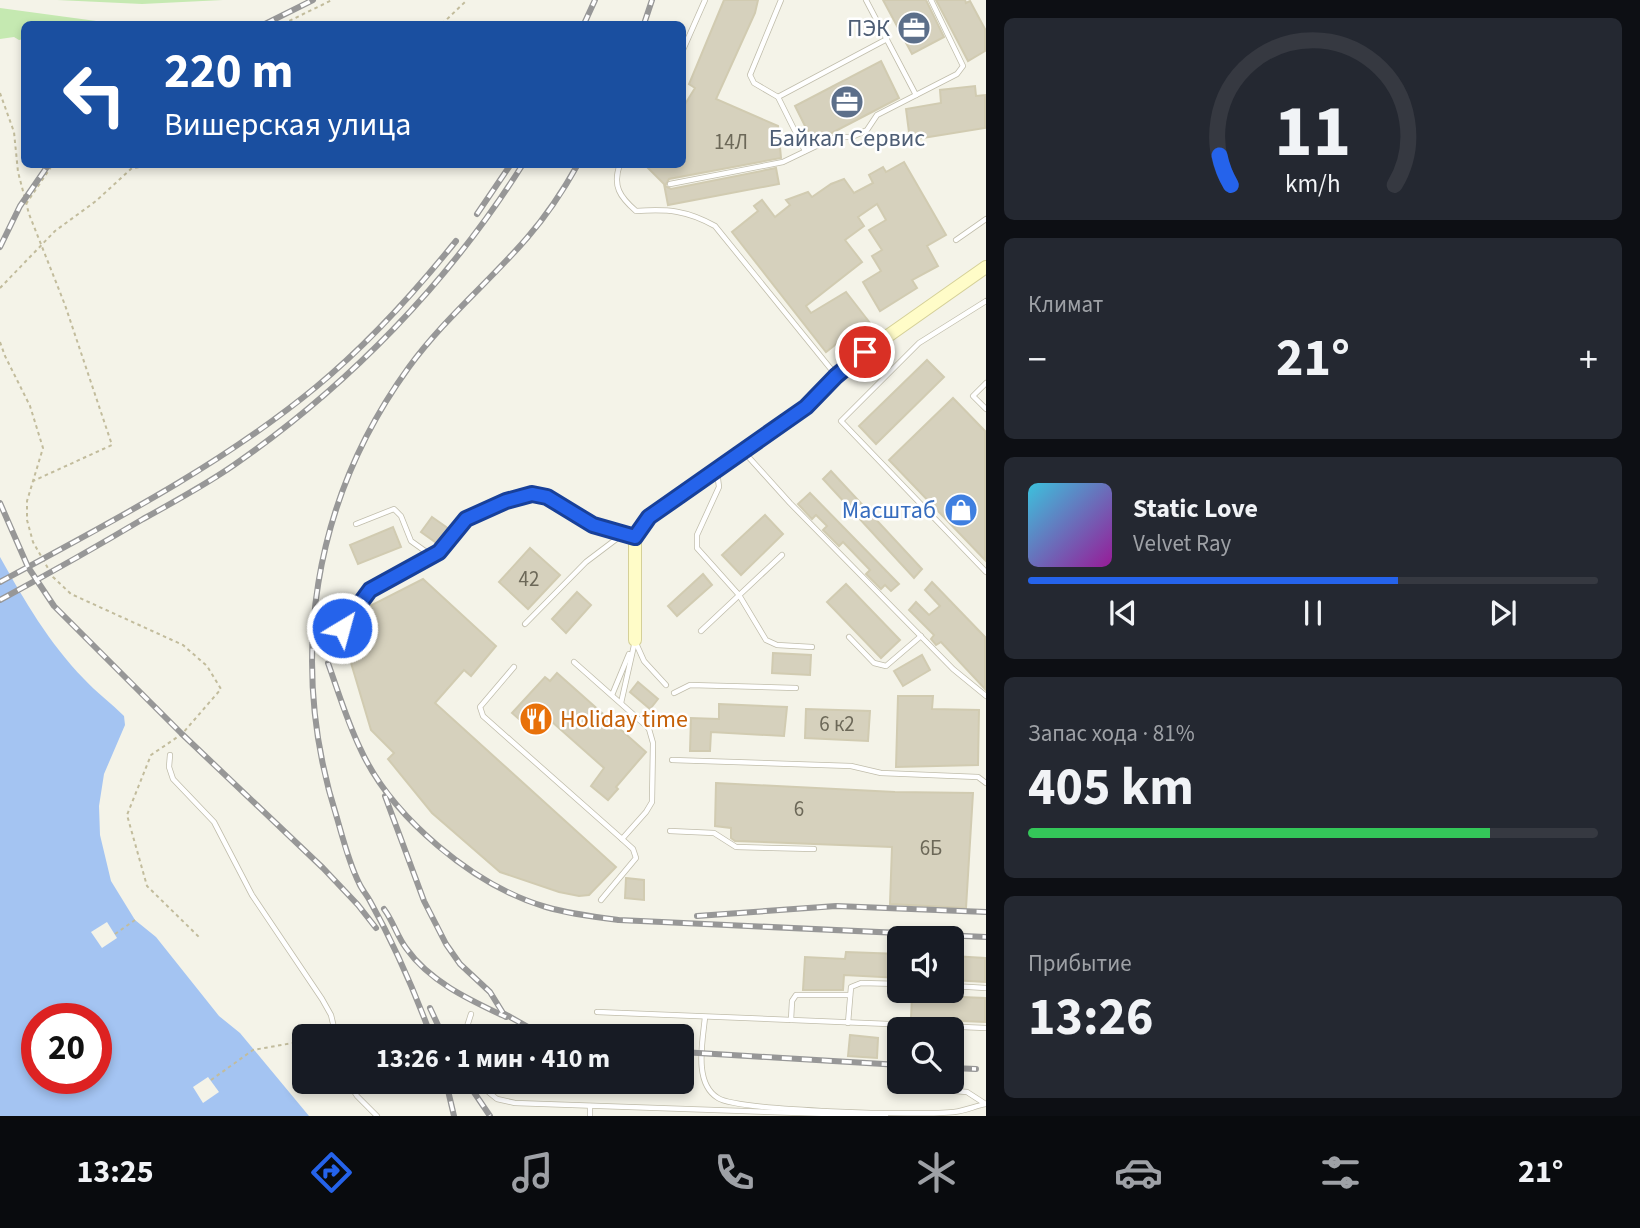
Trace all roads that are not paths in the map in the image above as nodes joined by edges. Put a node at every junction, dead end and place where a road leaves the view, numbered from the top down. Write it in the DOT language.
graph roads {
  1 [pos="705,0"];
  2 [pos="781,0"];
  3 [pos="866,0"];
  4 [pos="931,0"];
  5 [pos="887,40"];
  6 [pos="686,43"];
  7 [pos="916,95"];
  8 [pos="778,97"];
  9 [pos="805,151"];
  10 [pos="619,168"];
  11 [pos="670,184"];
  12 [pos="985,219"];
  13 [pos="956,240"];
  14 [pos="985,267"];
  15 [pos="985,301"];
  16 [pos="836,376"];
  17 [pos="985,383"];
  18 [pos="985,409"];
  19 [pos="744,451"];
  20 [pos="717,470"];
  21 [pos="356,524"];
  22 [pos="629,536"];
  23 [pos="782,555"];
  24 [pos="432,556"];
  25 [pos="985,572"];
  26 [pos="739,595"];
  27 [pos="525,624"];
  28 [pos="342,628"];
  29 [pos="701,631"];
  30 [pos="920,636"];
  31 [pos="849,637"];
  32 [pos="635,640"];
  33 [pos="812,647"];
  34 [pos="574,662"];
  35 [pos="514,667"];
  36 [pos="666,685"];
  37 [pos="796,688"];
  38 [pos="674,693"];
  39 [pos="612,695"];
  40 [pos="985,696"];
  41 [pos="621,703"];
  42 [pos="170,755"];
  43 [pos="672,760"];
  44 [pos="985,783"];
  45 [pos="670,831"];
  46 [pos="622,839"];
  47 [pos="814,849"];
  48 [pos="601,900"];
  49 [pos="887,984"];
  50 [pos="964,987"];
  51 [pos="985,988"];
  52 [pos="850,995"];
  53 [pos="597,1012"];
  54 [pos="471,1014"];
  55 [pos="705,1017"];
  56 [pos="791,1020"];
  57 [pos="848,1023"];
  58 [pos="333,1024"];
  59 [pos="468,1024"];
  60 [pos="985,1028"];
  61 [pos="964,1092"];
  62 [pos="356,1094"];
  63 [pos="489,1094"];
  64 [pos="985,1104"];
  65 [pos="590,1106"];
  66 [pos="377,1116"];
  67 [pos="590,1116"];
  68 [pos="886,1116"];
  1 -- 6 [label="lane"];
  2 -- 8 [label="lane"];
  3 -- 5 [label="lane"];
  4 -- 7 [label="lane"];
  5 -- 7 [label="lane"];
  5 -- 8 [label="lane"];
  7 -- 9 [label="lane"];
  8 -- 9 [label="lane"];
  9 -- 11 [label="lane"];
  10 -- 16 [label="lane"];
  12 -- 13 [label="lane"];
  14 -- 16 [label="street"];
  15 -- 25 [label="lane"];
  16 -- 19 [label="street"];
  17 -- 18 [label="lane"];
  19 -- 20 [label="street"];
  19 -- 30 [label="lane"];
  20 -- 22 [label="street"];
  20 -- 26 [label="lane"];
  21 -- 24 [label="lane"];
  22 -- 24 [label="lane"];
  22 -- 27 [label="lane"];
  22 -- 32 [label="street"];
  23 -- 26 [label="lane"];
  24 -- 28 [label="lane"];
  26 -- 29 [label="lane"];
  26 -- 33 [label="lane"];
  30 -- 31 [label="lane"];
  30 -- 40 [label="lane"];
  32 -- 36 [label="lane"];
  32 -- 39 [label="lane"];
  32 -- 41 [label="lane"];
  34 -- 39 [label="lane"];
  35 -- 46 [label="lane"];
  37 -- 38 [label="lane"];
  39 -- 41 [label="lane"];
  41 -- 46 [label="lane"];
  42 -- 58 [label="lane"];
  43 -- 44 [label="lane"];
  45 -- 47 [label="lane"];
  46 -- 48 [label="lane"];
  49 -- 52 [label="lane"];
  50 -- 51 [label="lane"];
  52 -- 56 [label="lane"];
  52 -- 57 [label="lane"];
  53 -- 55 [label="lane"];
  54 -- 59 [label="lane"];
  55 -- 56 [label="lane"];
  55 -- 64 [label="lane"];
  56 -- 57 [label="lane"];
  57 -- 60 [label="lane"];
  61 -- 64 [label="lane"];
  62 -- 66 [label="lane"];
  63 -- 65 [label="lane"];
  65 -- 67 [label="lane"];
  65 -- 68 [label="lane"];
}
